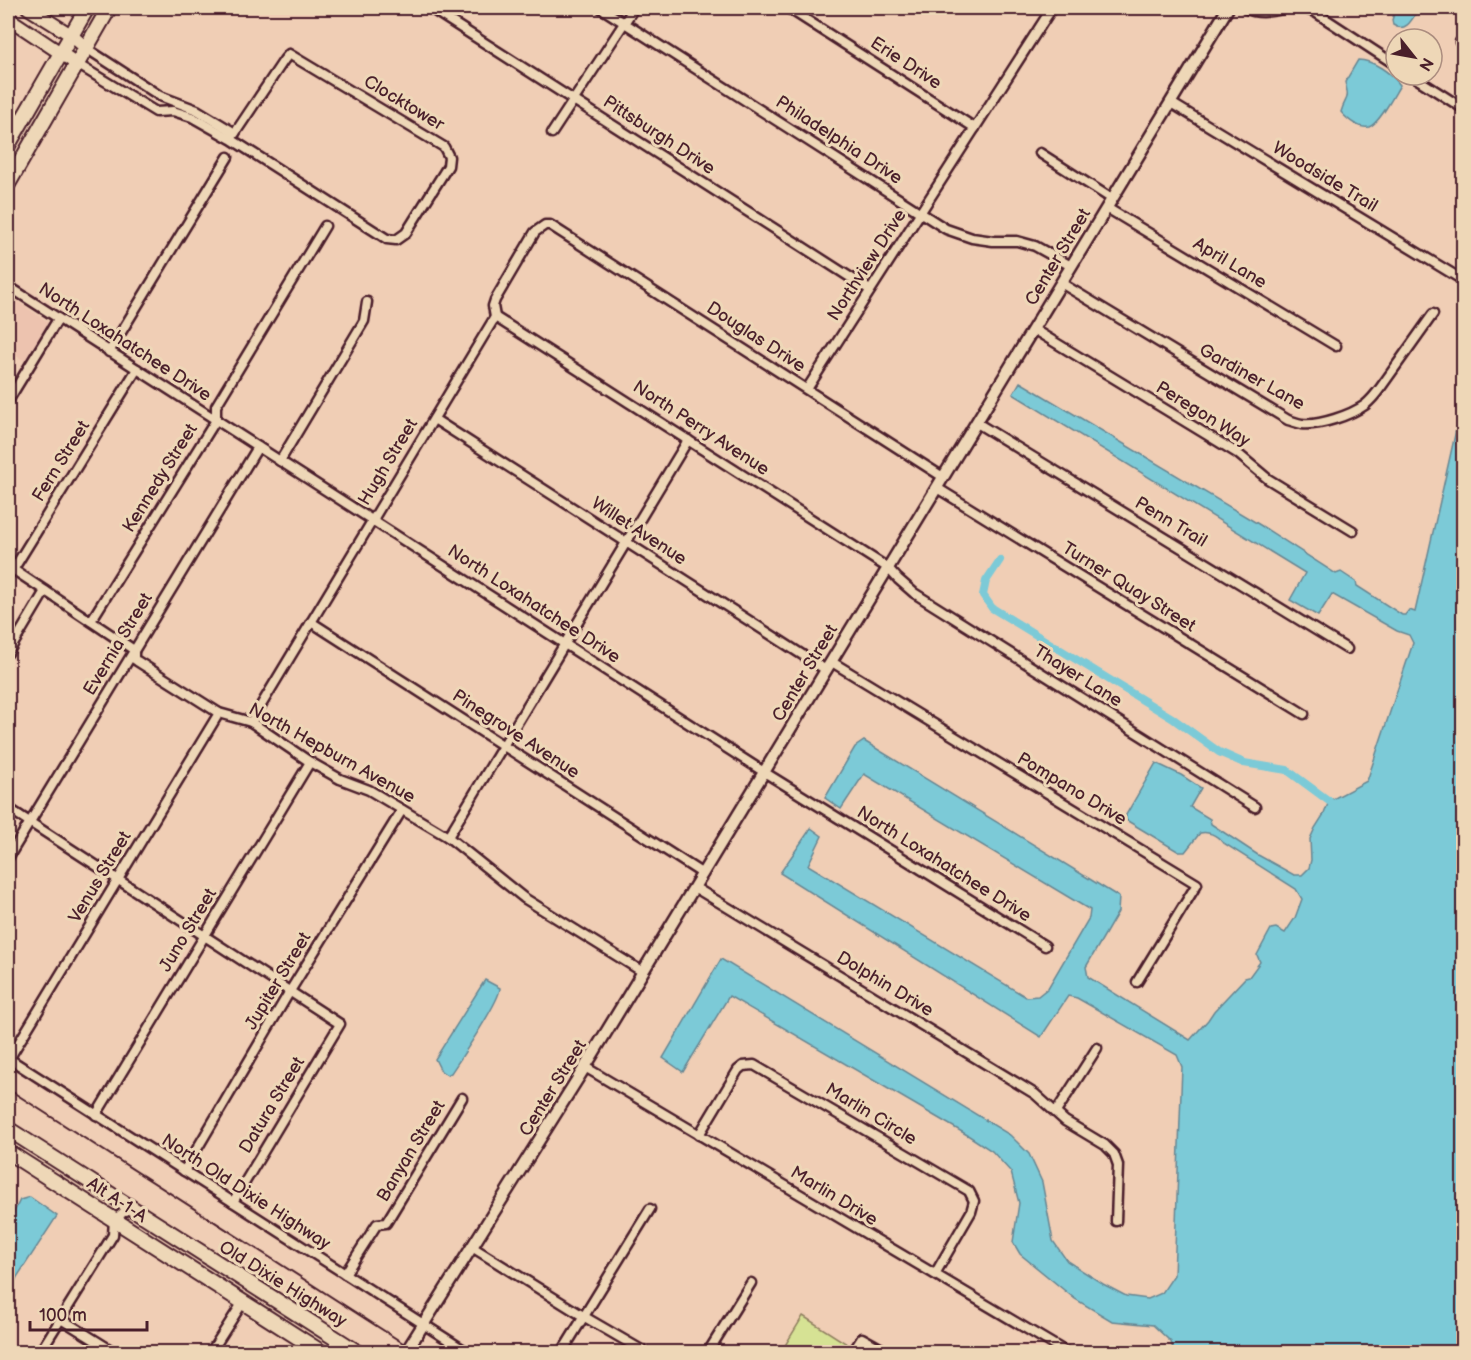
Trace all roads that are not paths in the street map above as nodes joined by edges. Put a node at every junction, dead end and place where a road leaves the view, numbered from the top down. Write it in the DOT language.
graph roads {
  1 [pos="28,8"];
  2 [pos="87,8"];
  3 [pos="109,8"];
  4 [pos="430,8"];
  5 [pos="602,8"];
  6 [pos="634,8"];
  7 [pos="788,8"];
  8 [pos="1052,8"];
  9 [pos="1228,8"];
  10 [pos="1245,8"];
  11 [pos="1288,8"];
  12 [pos="1303,8"];
  13 [pos="8,18"];
  14 [pos="624,22"];
  15 [pos="71,35"];
  16 [pos="86,48"];
  17 [pos="60,52"];
  18 [pos="1384,57"];
  19 [pos="77,64"];
  20 [pos="1430,87"];
  21 [pos="574,100"];
  22 [pos="1171,103"];
  23 [pos="1464,109"];
  24 [pos="975,128"];
  25 [pos="552,133"];
  26 [pos="233,136"];
  27 [pos="8,145"];
  28 [pos="1040,153"];
  29 [pos="228,157"];
  30 [pos="8,184"];
  31 [pos="1110,203"];
  32 [pos="921,213"];
  33 [pos="550,225"];
  34 [pos="325,226"];
  35 [pos="1071,266"];
  36 [pos="1461,279"];
  37 [pos="1061,283"];
  38 [pos="8,286"];
  39 [pos="870,291"];
  40 [pos="368,302"];
  41 [pos="1433,314"];
  42 [pos="495,316"];
  43 [pos="58,319"];
  44 [pos="1033,329"];
  45 [pos="1336,346"];
  46 [pos="109,352"];
  47 [pos="137,369"];
  48 [pos="807,390"];
  49 [pos="8,401"];
  50 [pos="434,419"];
  51 [pos="216,420"];
  52 [pos="976,423"];
  53 [pos="688,440"];
  54 [pos="258,447"];
  55 [pos="280,461"];
  56 [pos="944,477"];
  57 [pos="937,488"];
  58 [pos="372,520"];
  59 [pos="1353,531"];
  60 [pos="627,543"];
  61 [pos="10,568"];
  62 [pos="888,568"];
  63 [pos="45,591"];
  64 [pos="91,621"];
  65 [pos="311,622"];
  66 [pos="565,644"];
  67 [pos="1347,649"];
  68 [pos="134,650"];
  69 [pos="8,653"];
  70 [pos="829,666"];
  71 [pos="219,713"];
  72 [pos="1304,714"];
  73 [pos="251,722"];
  74 [pos="504,746"];
  75 [pos="310,762"];
  76 [pos="765,772"];
  77 [pos="1255,807"];
  78 [pos="8,808"];
  79 [pos="402,810"];
  80 [pos="30,822"];
  81 [pos="448,837"];
  82 [pos="8,858"];
  83 [pos="703,874"];
  84 [pos="118,879"];
  85 [pos="694,887"];
  86 [pos="204,936"];
  87 [pos="1045,946"];
  88 [pos="643,972"];
  89 [pos="1137,982"];
  90 [pos="290,992"];
  91 [pos="1097,1048"];
  92 [pos="8,1059"];
  93 [pos="585,1067"];
  94 [pos="462,1098"];
  95 [pos="1056,1112"];
  96 [pos="96,1115"];
  97 [pos="8,1129"];
  98 [pos="699,1135"];
  99 [pos="8,1152"];
  100 [pos="184,1171"];
  101 [pos="233,1202"];
  102 [pos="130,1207"];
  103 [pos="650,1209"];
  104 [pos="114,1220"];
  105 [pos="1116,1221"];
  106 [pos="190,1246"];
  107 [pos="472,1247"];
  108 [pos="345,1274"];
  109 [pos="935,1274"];
  110 [pos="207,1279"];
  111 [pos="751,1283"];
  112 [pos="243,1302"];
  113 [pos="584,1316"];
  114 [pos="61,1319"];
  115 [pos="423,1325"];
  116 [pos="40,1353"];
  117 [pos="114,1353"];
  118 [pos="211,1353"];
  119 [pos="321,1353"];
  120 [pos="357,1353"];
  121 [pos="406,1353"];
  122 [pos="467,1353"];
  123 [pos="562,1353"];
  124 [pos="645,1353"];
  125 [pos="708,1353"];
  126 [pos="853,1353"];
  127 [pos="886,1353"];
  128 [pos="1066,1353"];
  1 -- 15 [label="main road"];
  2 -- 15 [label="main road"];
  3 -- 16 [label="main road"];
  4 -- 21 [label="street, Pittsburgh Drive"];
  5 -- 14 [label="street, Philadelphia Drive"];
  6 -- 14 [label="street"];
  7 -- 24 [label="street, Erie Drive"];
  8 -- 24 [label="street, Northview Drive"];
  9 -- 22 [label="street, Center Street"];
  10 -- 11 [label="street"];
  12 -- 18 [label="street"];
  13 -- 17 [label="main road"];
  14 -- 21 [label="street"];
  14 -- 32 [label="street, Philadelphia Drive"];
  15 -- 16 [label="main road"];
  15 -- 17 [label="main road"];
  16 -- 19 [label="main road"];
  16 -- 26 [label="street, Clocktower"];
  17 -- 19 [label="main road"];
  17 -- 27 [label="main road"];
  19 -- 26 [label="street, Clocktower"];
  19 -- 30 [label="main road"];
  20 -- 23 [label="street"];
  21 -- 25 [label="street"];
  21 -- 39 [label="street, Pittsburgh Drive"];
  22 -- 31 [label="street, Center Street"];
  22 -- 36 [label="street, Woodside Trail"];
  24 -- 32 [label="street, Northview Drive"];
  26 -- 26 [label="street, Clocktower"];
  28 -- 31 [label="street, April Lane"];
  29 -- 46 [label="street"];
  31 -- 35 [label="street, Center Street"];
  31 -- 45 [label="street, April Lane"];
  32 -- 35 [label="street, Philadelphia Drive"];
  32 -- 39 [label="street, Northview Drive"];
  33 -- 42 [label="street, Hugh Street"];
  33 -- 48 [label="street, Douglas Drive"];
  34 -- 51 [label="street, Kennedy Street"];
  35 -- 37 [label="street, Center Street"];
  37 -- 41 [label="street, Gardiner Lane"];
  37 -- 44 [label="street, Center Street"];
  38 -- 43 [label="street, North Loxahatchee Drive"];
  39 -- 48 [label="street, Northview Drive"];
  40 -- 55 [label="street"];
  42 -- 50 [label="street, Hugh Street"];
  42 -- 53 [label="street, North Perry Avenue"];
  43 -- 46 [label="street, North Loxahatchee Drive"];
  43 -- 49 [label="street"];
  44 -- 52 [label="street, Center Street"];
  44 -- 59 [label="street, Peregon Way"];
  46 -- 47 [label="street, North Loxahatchee Drive"];
  47 -- 51 [label="street, North Loxahatchee Drive"];
  47 -- 61 [label="street, Fern Street"];
  48 -- 56 [label="street, Douglas Drive"];
  50 -- 58 [label="street, Hugh Street"];
  50 -- 60 [label="street, Willet Avenue"];
  51 -- 54 [label="street, North Loxahatchee Drive"];
  51 -- 64 [label="street, Kennedy Street"];
  52 -- 56 [label="street, Center Street"];
  52 -- 67 [label="street, Penn Trail"];
  53 -- 60 [label="street"];
  53 -- 62 [label="street, North Perry Avenue"];
  54 -- 55 [label="street, North Loxahatchee Drive"];
  54 -- 68 [label="street, Evernia Street"];
  55 -- 58 [label="street, North Loxahatchee Drive"];
  56 -- 57 [label="street, Center Street"];
  57 -- 62 [label="street, Center Street"];
  57 -- 72 [label="street, Turner Quay Street"];
  58 -- 65 [label="street, Hugh Street"];
  58 -- 66 [label="street, North Loxahatchee Drive"];
  60 -- 66 [label="street"];
  60 -- 70 [label="street, Willet Avenue"];
  61 -- 63 [label="street, North Hepburn Avenue"];
  62 -- 70 [label="street, Center Street"];
  62 -- 77 [label="street, Thayer Lane"];
  63 -- 64 [label="street, North Hepburn Avenue"];
  63 -- 69 [label="street"];
  64 -- 68 [label="street, North Hepburn Avenue"];
  65 -- 73 [label="street, Hugh Street"];
  65 -- 74 [label="street, Pinegrove Avenue"];
  66 -- 74 [label="street"];
  66 -- 76 [label="street, North Loxahatchee Drive"];
  68 -- 71 [label="street, North Hepburn Avenue"];
  68 -- 80 [label="street, Evernia Street"];
  70 -- 76 [label="street, Center Street"];
  70 -- 89 [label="street, Pompano Drive"];
  71 -- 73 [label="street, North Hepburn Avenue"];
  71 -- 84 [label="street, Venus Street"];
  73 -- 75 [label="street, North Hepburn Avenue"];
  74 -- 81 [label="street"];
  74 -- 83 [label="street, Pinegrove Avenue"];
  75 -- 79 [label="street, North Hepburn Avenue"];
  75 -- 86 [label="street, Juno Street"];
  76 -- 83 [label="street, Center Street"];
  76 -- 87 [label="street, North Loxahatchee Drive"];
  78 -- 80 [label="street"];
  79 -- 81 [label="street, North Hepburn Avenue"];
  79 -- 90 [label="street, Jupiter Street"];
  80 -- 82 [label="street, Evernia Street"];
  80 -- 84 [label="street"];
  81 -- 88 [label="street, North Hepburn Avenue"];
  83 -- 85 [label="street, Center Street"];
  84 -- 86 [label="street"];
  84 -- 92 [label="street, Venus Street"];
  85 -- 88 [label="street, Center Street"];
  85 -- 95 [label="street, Dolphin Drive"];
  86 -- 90 [label="street"];
  86 -- 96 [label="street, Juno Street"];
  88 -- 93 [label="street, Center Street"];
  90 -- 100 [label="street, Jupiter Street"];
  90 -- 101 [label="street, Datura Street"];
  91 -- 95 [label="street"];
  92 -- 96 [label="street, North Old Dixie Highway"];
  93 -- 98 [label="street, Marlin Drive"];
  93 -- 107 [label="street, Center Street"];
  94 -- 108 [label="street, Banyan Street"];
  95 -- 105 [label="street, Dolphin Drive"];
  96 -- 100 [label="street, North Old Dixie Highway"];
  97 -- 102 [label="main road, Alt A-1-A"];
  98 -- 109 [label="street, Marlin Drive"];
  98 -- 109 [label="street, Marlin Circle"];
  99 -- 104 [label="main road, Alt A-1-A"];
  100 -- 101 [label="street, North Old Dixie Highway"];
  101 -- 108 [label="street, North Old Dixie Highway"];
  102 -- 104 [label="street"];
  102 -- 106 [label="main road, Alt A-1-A"];
  103 -- 113 [label="street"];
  104 -- 110 [label="main road, Alt A-1-A"];
  104 -- 114 [label="street"];
  106 -- 120 [label="main road, Old Dixie Highway"];
  107 -- 113 [label="street"];
  107 -- 115 [label="street, Center Street"];
  108 -- 115 [label="street, North Old Dixie Highway"];
  109 -- 128 [label="street, Marlin Drive"];
  110 -- 112 [label="main road, Old Dixie Highway"];
  111 -- 125 [label="street"];
  112 -- 118 [label="street"];
  112 -- 119 [label="main road, Old Dixie Highway"];
  113 -- 123 [label="street"];
  113 -- 124 [label="street"];
  114 -- 116 [label="street"];
  114 -- 117 [label="street"];
  115 -- 121 [label="street, Center Street"];
  115 -- 122 [label="street, North Old Dixie Highway"];
  126 -- 127 [label="street"];
}
